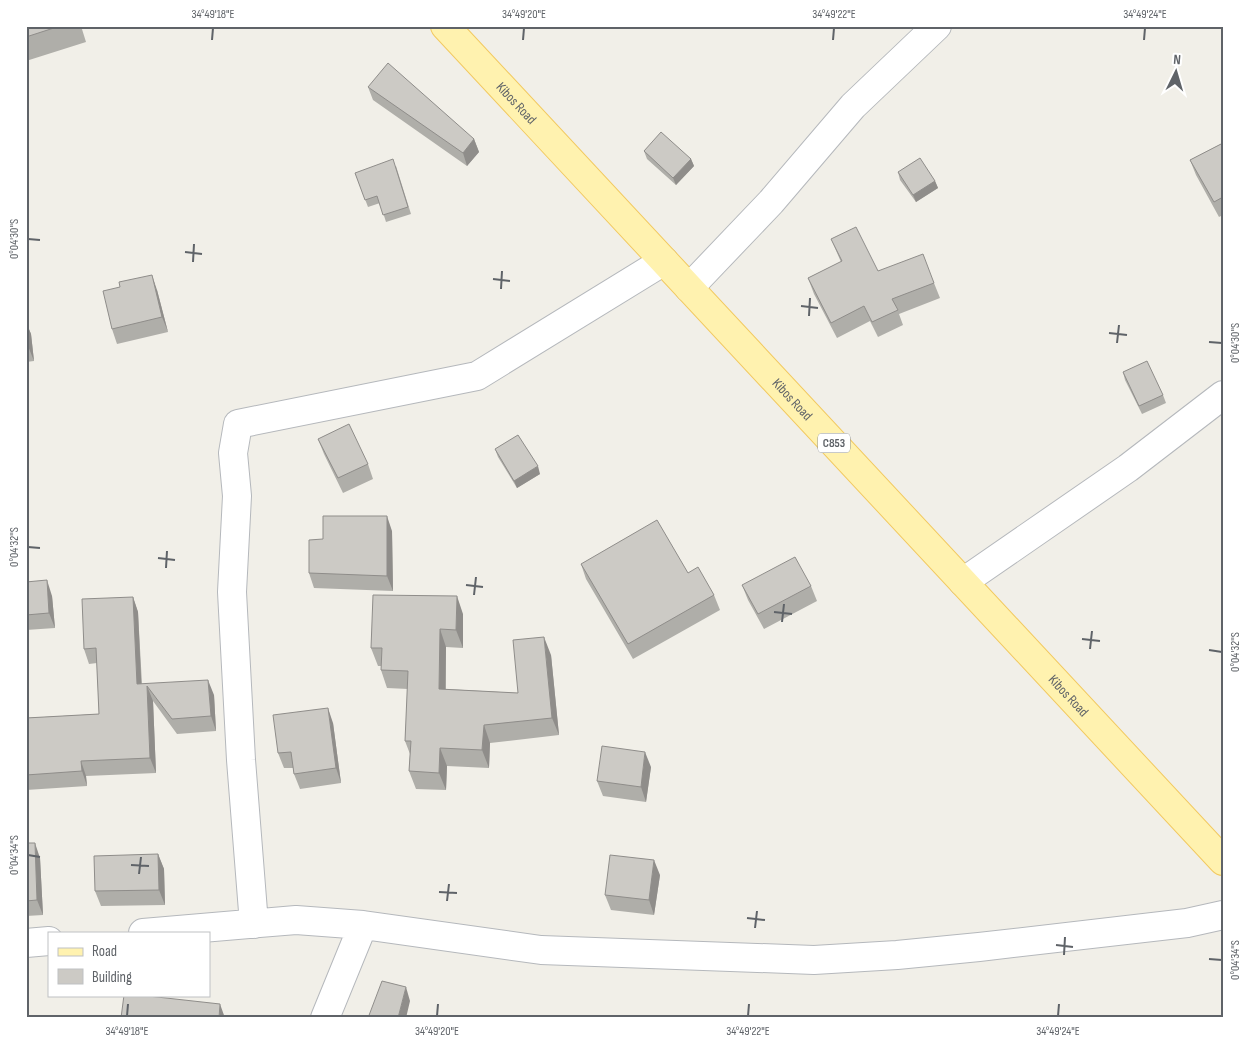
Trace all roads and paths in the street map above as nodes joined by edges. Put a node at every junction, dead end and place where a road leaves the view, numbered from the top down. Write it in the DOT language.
graph roads {
  1 [pos="445,26"];
  2 [pos="937,26"];
  3 [pos="664,261"];
  4 [pos="689,288"];
  5 [pos="1223,395"];
  6 [pos="963,582"];
  7 [pos="1223,861"];
  8 [pos="1223,916"];
  9 [pos="254,924"];
  10 [pos="363,925"];
  11 [pos="155,932"];
  12 [pos="48,941"];
  13 [pos="26,943"];
  14 [pos="325,1018"];
  1 -- 3 [label="main road, Kibos Road / C853"];
  2 -- 4 [label="street"];
  3 -- 4 [label="main road, Kibos Road / C853"];
  3 -- 9 [label="street"];
  4 -- 6 [label="main road, Kibos Road / C853"];
  5 -- 6 [label="street"];
  6 -- 7 [label="main road, Kibos Road / C853"];
  8 -- 10 [label="street"];
  9 -- 10 [label="street"];
  9 -- 11 [label="street"];
  10 -- 14 [label="street"];
  12 -- 13 [label="street"];
}
